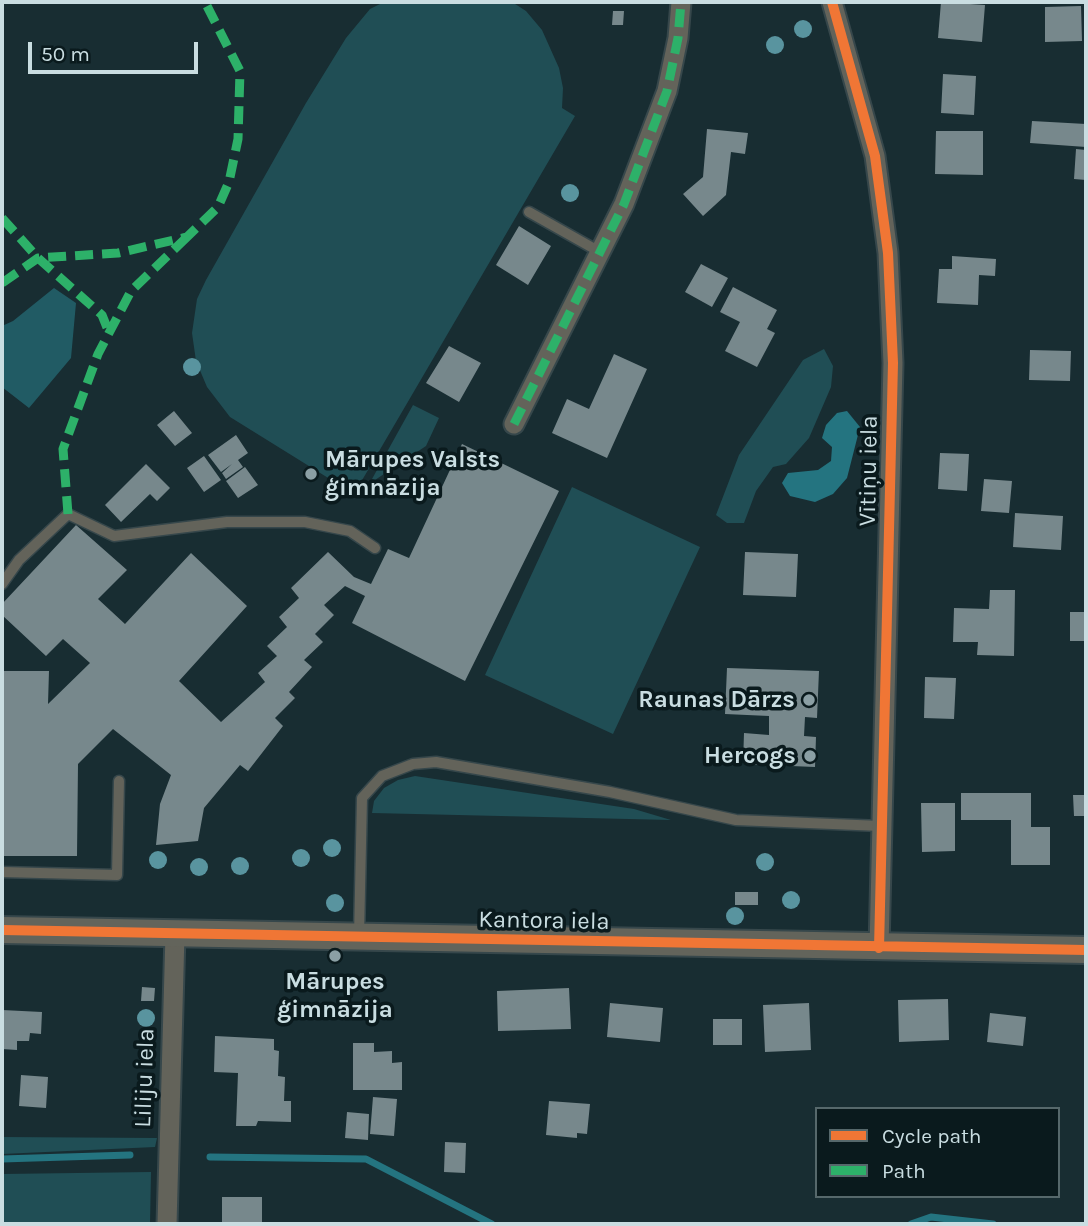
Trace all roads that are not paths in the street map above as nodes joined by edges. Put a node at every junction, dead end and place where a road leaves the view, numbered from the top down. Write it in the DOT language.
graph roads {
  1 [pos="681,2"];
  2 [pos="832,2"];
  3 [pos="529,212"];
  4 [pos="600,252"];
  5 [pos="514,424"];
  6 [pos="375,548"];
  7 [pos="2,584"];
  8 [pos="119,781"];
  9 [pos="881,826"];
  10 [pos="2,872"];
  11 [pos="2,930"];
  12 [pos="175,934"];
  13 [pos="359,938"];
  14 [pos="879,948"];
  15 [pos="1086,950"];
  16 [pos="167,1224"];
  1 -- 4 [label="street"];
  2 -- 9 [label="street, Vītiņu iela"];
  3 -- 4 [label="lane"];
  4 -- 5 [label="street"];
  6 -- 7 [label="lane"];
  8 -- 10 [label="lane"];
  9 -- 13 [label="lane"];
  9 -- 14 [label="street, Vītiņu iela"];
  11 -- 12 [label="main road, Kantora iela"];
  12 -- 13 [label="main road, Kantora iela"];
  12 -- 16 [label="street, Liliju iela"];
  13 -- 14 [label="main road, Kantora iela"];
  14 -- 15 [label="main road, Kantora iela"];
}
